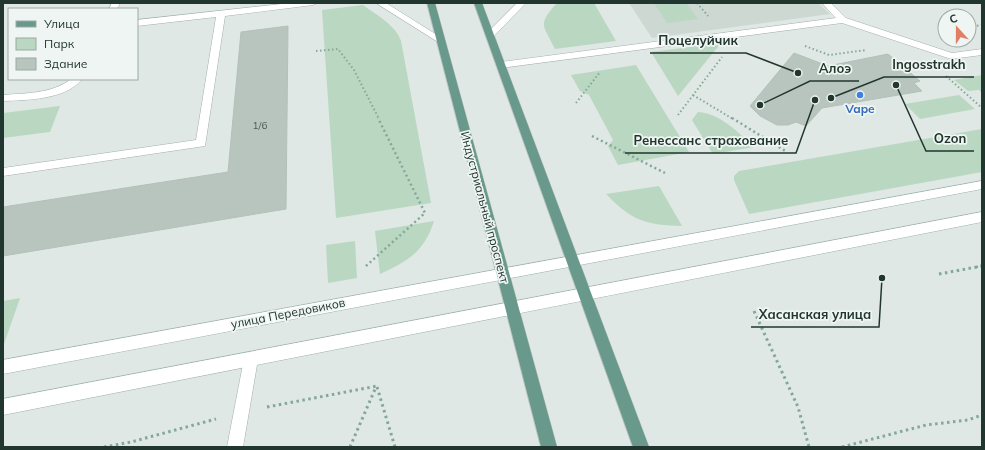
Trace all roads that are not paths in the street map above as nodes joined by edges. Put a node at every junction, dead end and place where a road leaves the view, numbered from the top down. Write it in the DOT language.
graph roads {
  1 [pos="313,3"];
  2 [pos="380,3"];
  3 [pos="431,3"];
  4 [pos="478,3"];
  5 [pos="522,3"];
  6 [pos="826,3"];
  7 [pos="221,14"];
  8 [pos="843,20"];
  9 [pos="138,23"];
  10 [pos="490,35"];
  11 [pos="441,40"];
  12 [pos="982,52"];
  13 [pos="501,65"];
  14 [pos="76,80"];
  15 [pos="3,98"];
  16 [pos="3,172"];
  17 [pos="982,184"];
  18 [pos="982,217"];
  19 [pos="572,260"];
  20 [pos="502,273"];
  21 [pos="585,294"];
  22 [pos="512,308"];
  23 [pos="251,359"];
  24 [pos="3,366"];
  25 [pos="3,407"];
  26 [pos="235,447"];
  27 [pos="549,447"];
  28 [pos="641,447"];
  1 -- 7 [label="street"];
  2 -- 11 [label="street"];
  3 -- 11 [label="main road, Индустриальный проспект"];
  4 -- 10 [label="main road"];
  5 -- 10 [label="street"];
  6 -- 8 [label="street"];
  7 -- 9 [label="street"];
  7 -- 16 [label="street"];
  8 -- 12 [label="street"];
  8 -- 13 [label="street"];
  10 -- 13 [label="main road"];
  11 -- 20 [label="main road, Индустриальный проспект"];
  13 -- 19 [label="main road"];
  14 -- 15 [label="street"];
  17 -- 19 [label="street, улица Передовиков"];
  18 -- 21 [label="street"];
  19 -- 20 [label="street, улица Передовиков"];
  19 -- 21 [label="main road"];
  20 -- 22 [label="main road, Индустриальный проспект"];
  20 -- 24 [label="street, улица Передовиков"];
  21 -- 22 [label="street"];
  21 -- 28 [label="main road"];
  22 -- 23 [label="street"];
  22 -- 27 [label="main road, Индустриальный проспект"];
  23 -- 25 [label="street"];
  23 -- 26 [label="street"];
}
